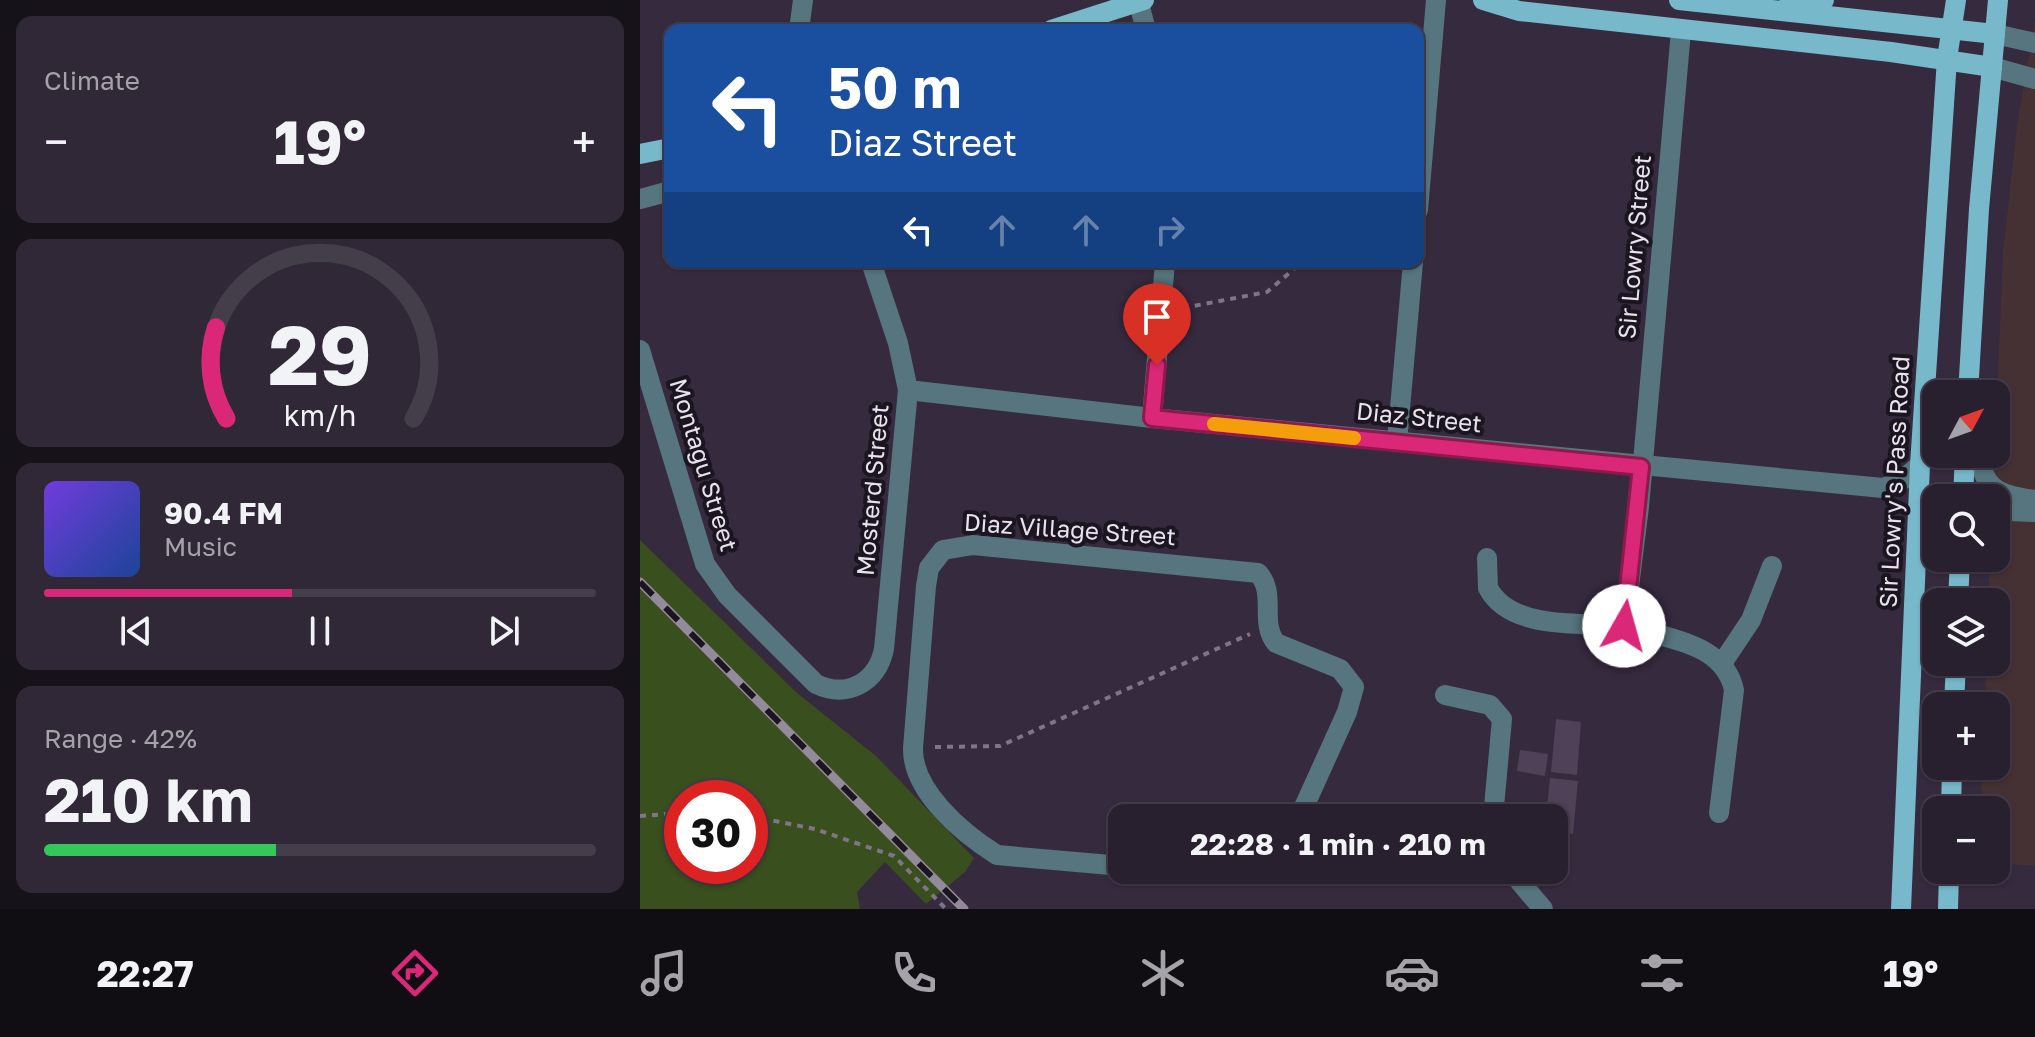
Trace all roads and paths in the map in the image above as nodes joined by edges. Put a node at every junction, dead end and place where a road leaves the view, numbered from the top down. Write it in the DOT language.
graph roads {
  1 [pos="803,0"];
  2 [pos="1436,0"];
  3 [pos="1483,0"];
  4 [pos="1679,0"];
  5 [pos="1824,0"];
  6 [pos="1956,0"];
  7 [pos="1998,0"];
  8 [pos="1140,1"];
  9 [pos="1768,11"];
  10 [pos="800,24"];
  11 [pos="1069,24"];
  12 [pos="1145,24"];
  13 [pos="1681,31"];
  14 [pos="1950,31"];
  15 [pos="1995,34"];
  16 [pos="2035,43"];
  17 [pos="1947,59"];
  18 [pos="1992,67"];
  19 [pos="2035,79"];
  20 [pos="1424,140"];
  21 [pos="664,149"];
  22 [pos="640,154"];
  23 [pos="664,193"];
  24 [pos="640,199"];
  25 [pos="873,268"];
  26 [pos="1165,268"];
  27 [pos="1295,268"];
  28 [pos="1412,268"];
  29 [pos="1161,312"];
  30 [pos="640,350"];
  31 [pos="1970,380"];
  32 [pos="908,390"];
  33 [pos="1152,418"];
  34 [pos="1397,442"];
  35 [pos="1920,465"];
  36 [pos="1641,467"];
  37 [pos="1982,468"];
  38 [pos="2035,500"];
  39 [pos="2010,511"];
  40 [pos="2035,512"];
  41 [pos="1487,558"];
  42 [pos="1772,566"];
  43 [pos="1268,626"];
  44 [pos="1624,626"];
  45 [pos="1723,662"];
  46 [pos="827,689"];
  47 [pos="1445,695"];
  48 [pos="913,748"];
  49 [pos="1305,804"];
  50 [pos="1494,804"];
  51 [pos="1719,813"];
  52 [pos="664,814"];
  53 [pos="640,816"];
  54 [pos="768,820"];
  55 [pos="1108,865"];
  56 [pos="1522,884"];
  57 [pos="1949,884"];
  58 [pos="946,909"];
  59 [pos="1543,909"];
  60 [pos="1901,909"];
  61 [pos="1948,909"];
  1 -- 10 [label="street"];
  2 -- 20 [label="street"];
  3 -- 13 [label="main road"];
  4 -- 9 [label="main road"];
  5 -- 9 [label="main road"];
  6 -- 14 [label="main road, Sir Lowry's Pass Road"];
  7 -- 15 [label="main road"];
  8 -- 11 [label="main road"];
  8 -- 12 [label="street"];
  9 -- 14 [label="main road"];
  13 -- 17 [label="main road"];
  13 -- 36 [label="street, Sir Lowry Street"];
  14 -- 15 [label="main road"];
  14 -- 17 [label="main road, Sir Lowry's Pass Road"];
  15 -- 16 [label="street"];
  15 -- 18 [label="main road"];
  17 -- 18 [label="main road"];
  17 -- 35 [label="main road, Sir Lowry's Pass Road"];
  18 -- 19 [label="street"];
  18 -- 31 [label="main road"];
  21 -- 22 [label="main road"];
  23 -- 24 [label="street"];
  25 -- 32 [label="street, Mosterd Street"];
  26 -- 29 [label="street"];
  27 -- 29 [label="path"];
  28 -- 34 [label="street"];
  29 -- 33 [label="street"];
  30 -- 46 [label="street, Montagu Street"];
  32 -- 33 [label="street, Diaz Street"];
  32 -- 46 [label="street, Mosterd Street"];
  33 -- 34 [label="street, Diaz Street"];
  34 -- 36 [label="street, Diaz Street"];
  35 -- 36 [label="street, Diaz Street"];
  35 -- 60 [label="main road, Sir Lowry's Pass Road"];
  36 -- 44 [label="street, Sir Lowry Street"];
  37 -- 38 [label="street"];
  39 -- 40 [label="street"];
  41 -- 44 [label="street"];
  42 -- 45 [label="street"];
  43 -- 48 [label="path"];
  43 -- 48 [label="street, Diaz Village Street"];
  43 -- 49 [label="street"];
  44 -- 45 [label="street"];
  45 -- 51 [label="street"];
  47 -- 50 [label="street"];
  48 -- 55 [label="street, Diaz Village Street"];
  52 -- 53 [label="path"];
  54 -- 58 [label="path"];
  56 -- 59 [label="street"];
  57 -- 61 [label="main road"];
}
